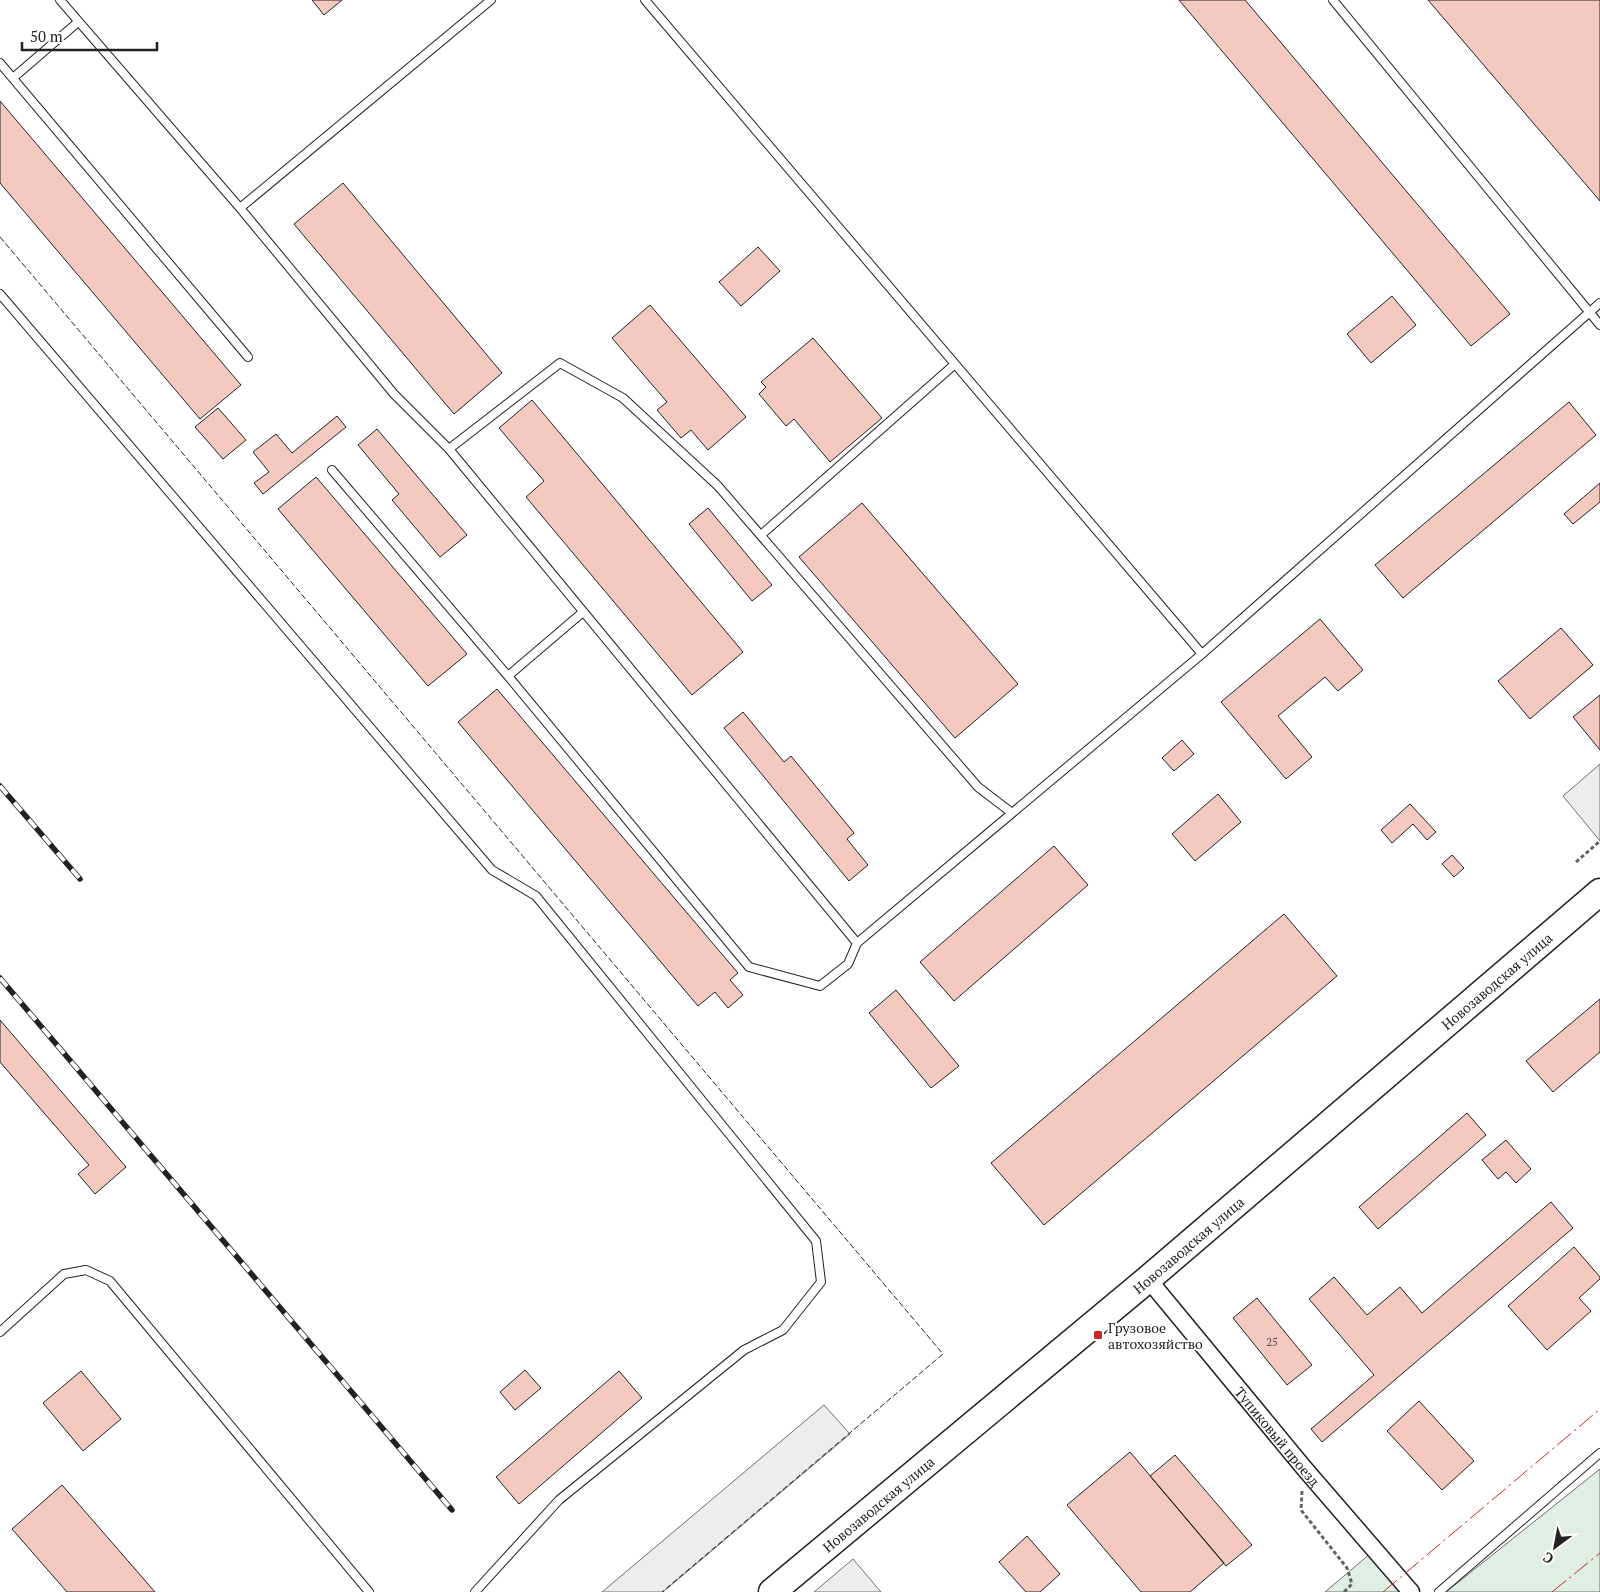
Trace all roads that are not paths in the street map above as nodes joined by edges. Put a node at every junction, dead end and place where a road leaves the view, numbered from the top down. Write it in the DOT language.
graph roads {
  1 [pos="60,0"];
  2 [pos="491,0"];
  3 [pos="645,0"];
  4 [pos="1333,0"];
  5 [pos="78,22"];
  6 [pos="0,63"];
  7 [pos="13,78"];
  8 [pos="240,208"];
  9 [pos="0,294"];
  10 [pos="1600,303"];
  11 [pos="1589,312"];
  12 [pos="1600,325"];
  13 [pos="248,358"];
  14 [pos="956,364"];
  15 [pos="449,449"];
  16 [pos="332,470"];
  17 [pos="761,535"];
  18 [pos="583,612"];
  19 [pos="1202,654"];
  20 [pos="508,676"];
  21 [pos="1012,813"];
  22 [pos="1600,892"];
  23 [pos="857,943"];
  24 [pos="1148,1278"];
  25 [pos="0,1332"];
  26 [pos="1600,1453"];
  27 [pos="369,1592"];
  28 [pos="475,1592"];
  29 [pos="772,1592"];
  30 [pos="1411,1592"];
  31 [pos="1439,1592"];
  1 -- 5 [label="lane"];
  2 -- 8 [label="lane"];
  3 -- 14 [label="lane"];
  4 -- 11 [label="lane"];
  5 -- 7 [label="lane"];
  5 -- 8 [label="lane"];
  6 -- 7 [label="lane"];
  7 -- 13 [label="lane"];
  8 -- 15 [label="lane"];
  9 -- 28 [label="lane"];
  10 -- 11 [label="lane"];
  11 -- 12 [label="lane"];
  11 -- 19 [label="lane"];
  14 -- 17 [label="lane"];
  14 -- 19 [label="lane"];
  15 -- 17 [label="lane"];
  15 -- 18 [label="lane"];
  16 -- 20 [label="lane"];
  17 -- 21 [label="lane"];
  18 -- 20 [label="lane"];
  18 -- 23 [label="lane"];
  19 -- 21 [label="lane"];
  20 -- 23 [label="lane"];
  21 -- 23 [label="lane"];
  22 -- 24 [label="main road, Новозаводская улица"];
  24 -- 29 [label="main road, Новозаводская улица"];
  24 -- 30 [label="street, Тупиковый проезд"];
  25 -- 27 [label="lane"];
  26 -- 31 [label="lane"];
}
